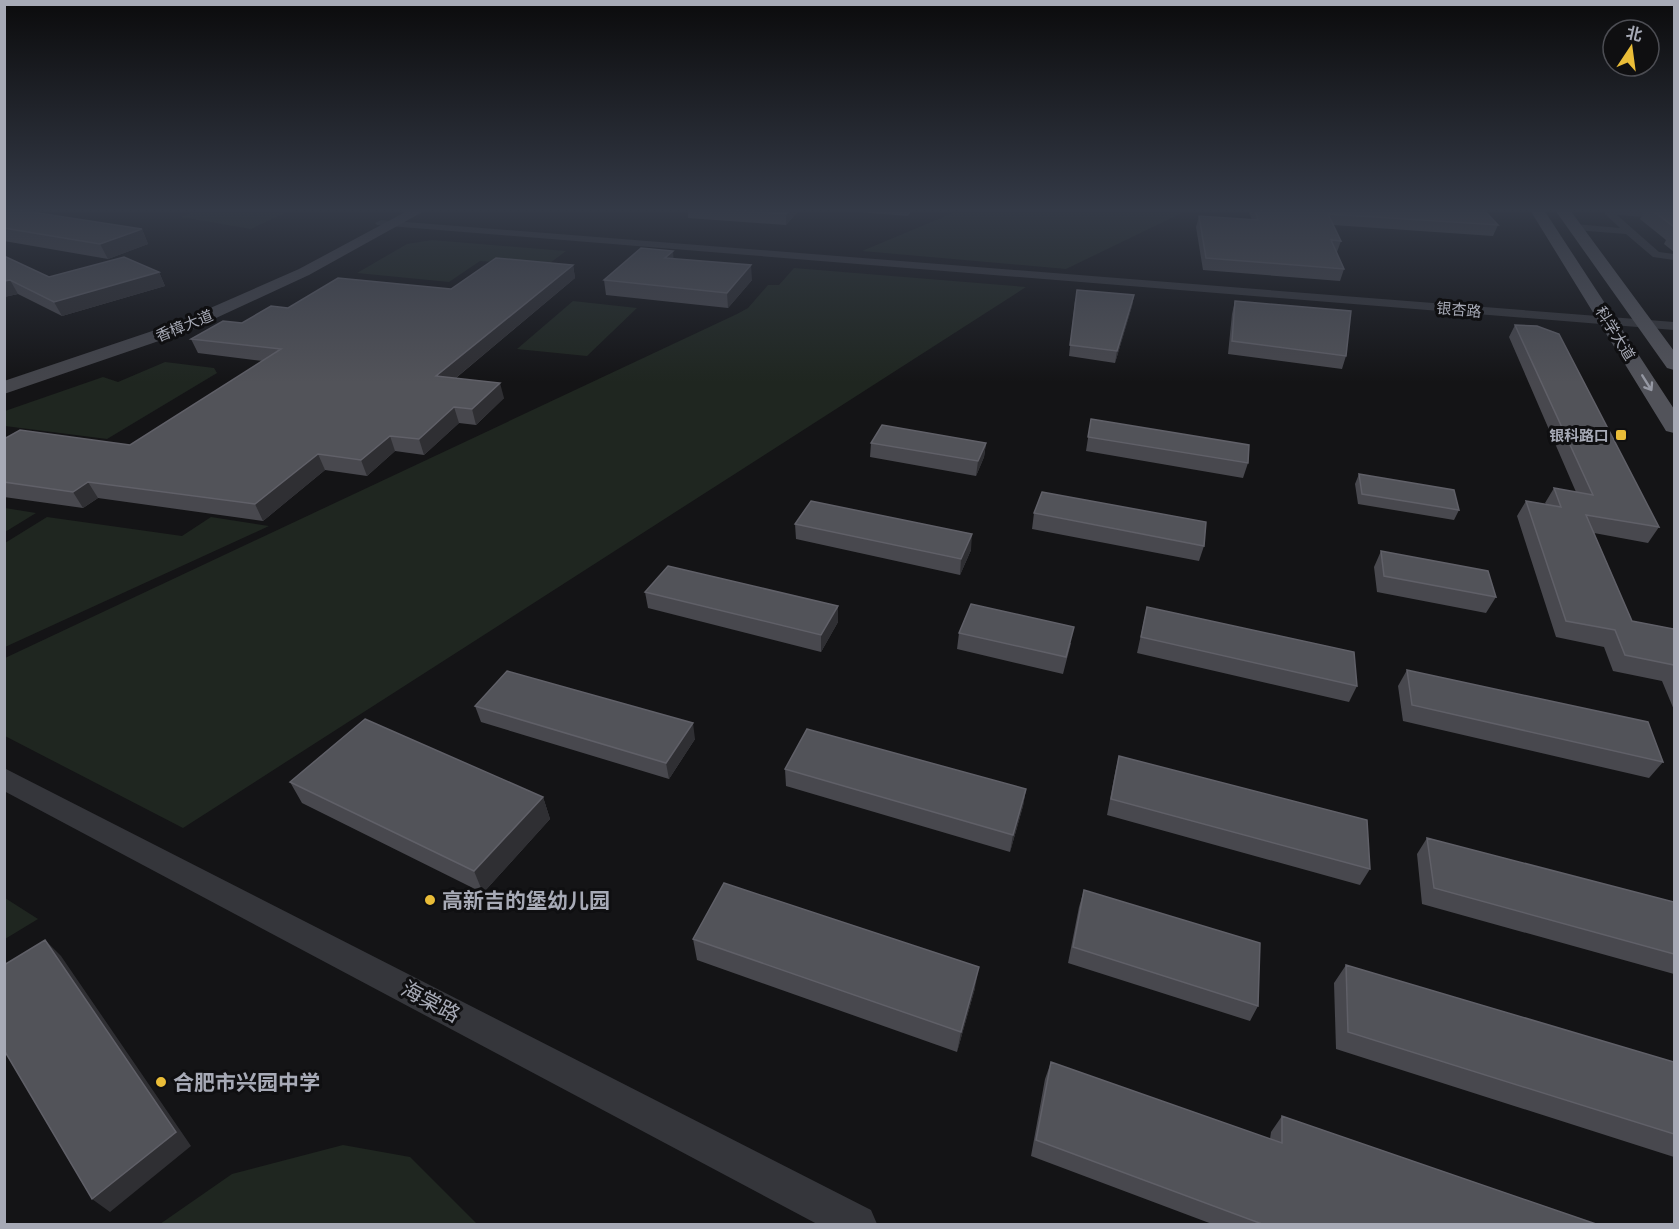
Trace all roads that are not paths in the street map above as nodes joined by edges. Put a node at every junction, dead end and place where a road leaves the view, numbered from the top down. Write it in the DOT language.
graph roads {
  1 [pos="299,267"];
  2 [pos="313,267"];
  3 [pos="940,267"];
  4 [pos="1574,267"];
  5 [pos="1605,267"];
  6 [pos="1608,321"];
  7 [pos="1646,324"];
  8 [pos="1674,326"];
  9 [pos="1674,364"];
  10 [pos="4,377"];
  11 [pos="4,388"];
  12 [pos="1674,426"];
  13 [pos="4,778"];
  14 [pos="857,1224"];
  1 -- 10 [label="main road, 香樟大道"];
  2 -- 11 [label="main road, 香樟大道"];
  3 -- 6 [label="street, 银杏路"];
  4 -- 6 [label="main road, 科学大道"];
  5 -- 7 [label="main road, 科学大道"];
  6 -- 7 [label="street, 银杏路"];
  6 -- 12 [label="main road, 科学大道, one-way"];
  7 -- 8 [label="street, 银杏路"];
  7 -- 9 [label="main road, 科学大道"];
  13 -- 14 [label="street, 海棠路"];
}
